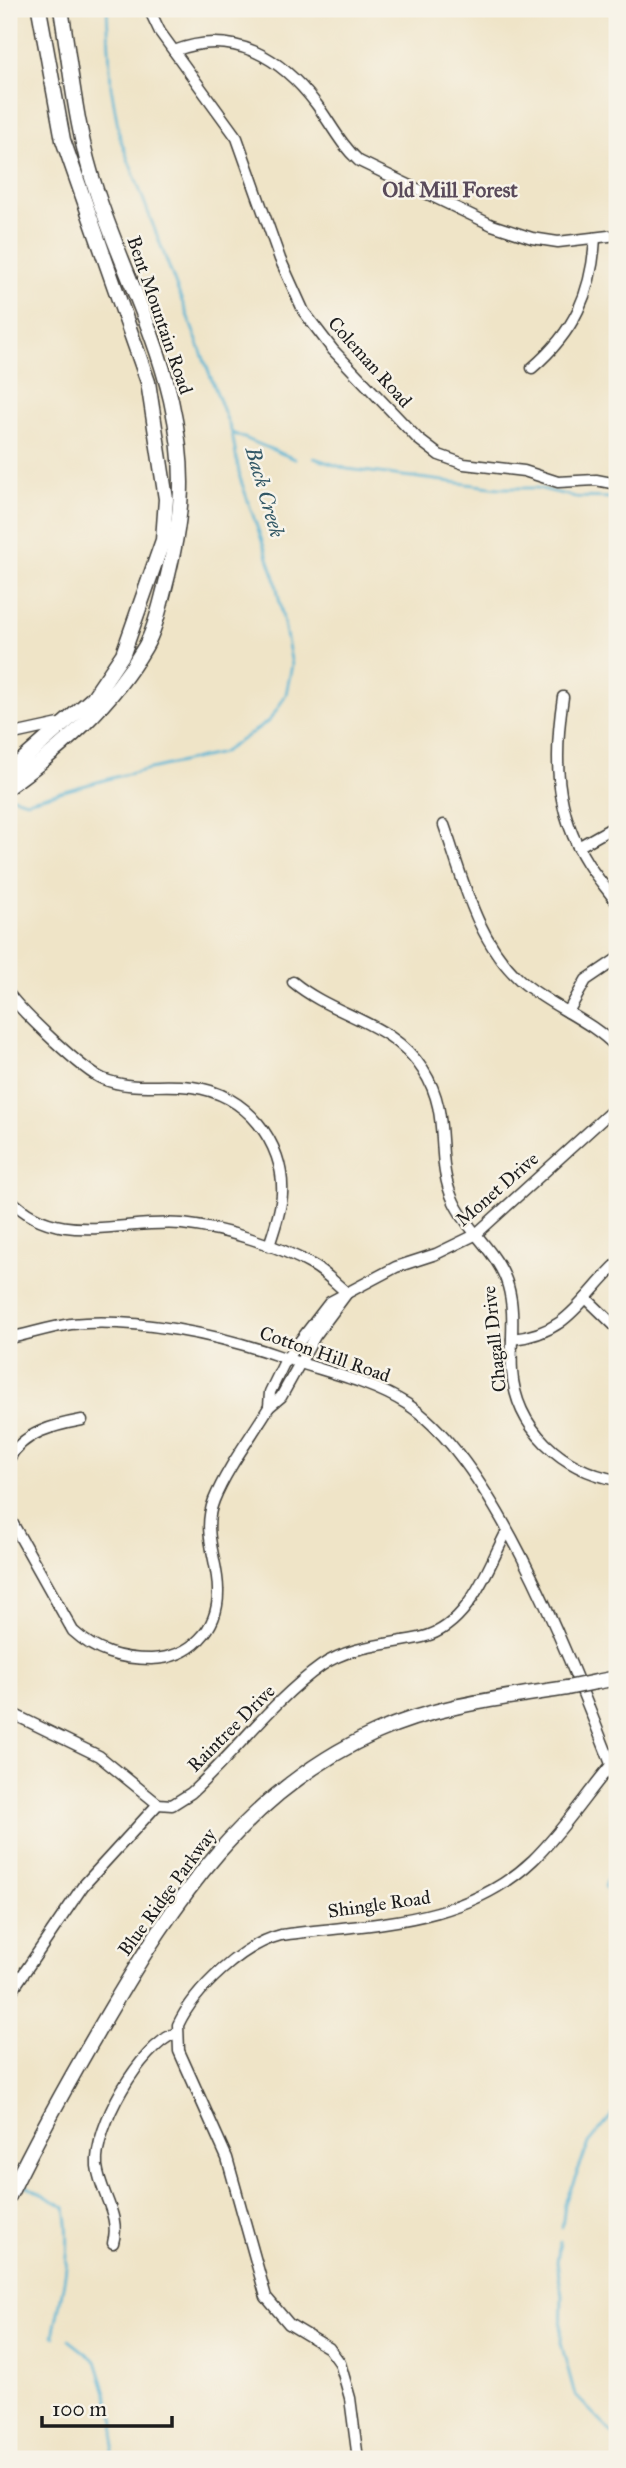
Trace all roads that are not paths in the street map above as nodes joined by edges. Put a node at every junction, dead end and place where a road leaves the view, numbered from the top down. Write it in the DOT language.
graph roads {
  1 [pos="40,9"];
  2 [pos="61,9"];
  3 [pos="149,9"];
  4 [pos="174,51"];
  5 [pos="617,234"];
  6 [pos="595,238"];
  7 [pos="531,368"];
  8 [pos="617,484"];
  9 [pos="563,697"];
  10 [pos="70,721"];
  11 [pos="9,735"];
  12 [pos="46,751"];
  13 [pos="9,772"];
  14 [pos="9,786"];
  15 [pos="444,825"];
  16 [pos="617,825"];
  17 [pos="578,847"];
  18 [pos="617,903"];
  19 [pos="617,959"];
  20 [pos="293,982"];
  21 [pos="9,994"];
  22 [pos="568,1012"];
  23 [pos="617,1048"];
  24 [pos="617,1106"];
  25 [pos="9,1198"];
  26 [pos="475,1234"];
  27 [pos="269,1246"];
  28 [pos="617,1264"];
  29 [pos="347,1293"];
  30 [pos="586,1298"];
  31 [pos="617,1328"];
  32 [pos="9,1338"];
  33 [pos="513,1339"];
  34 [pos="286,1359"];
  35 [pos="301,1363"];
  36 [pos="269,1407"];
  37 [pos="82,1420"];
  38 [pos="9,1459"];
  39 [pos="617,1480"];
  40 [pos="9,1517"];
  41 [pos="507,1531"];
  42 [pos="617,1678"];
  43 [pos="9,1712"];
  44 [pos="612,1764"];
  45 [pos="617,1779"];
  46 [pos="158,1804"];
  47 [pos="9,1995"];
  48 [pos="176,2033"];
  49 [pos="9,2196"];
  50 [pos="113,2244"];
  51 [pos="358,2459"];
  1 -- 10 [label="main road, Bent Mountain Road"];
  2 -- 12 [label="main road, Bent Mountain Road"];
  3 -- 4 [label="street, Coleman Road"];
  4 -- 6 [label="street"];
  4 -- 8 [label="street, Coleman Road"];
  5 -- 6 [label="street"];
  6 -- 7 [label="street"];
  9 -- 17 [label="street"];
  10 -- 11 [label="street"];
  10 -- 12 [label="main road, Bent Mountain Road"];
  12 -- 13 [label="main road, Bent Mountain Road"];
  12 -- 14 [label="main road, Bent Mountain Road"];
  15 -- 22 [label="street"];
  16 -- 17 [label="street"];
  17 -- 18 [label="street"];
  19 -- 22 [label="street"];
  20 -- 26 [label="street, Chagall Drive"];
  21 -- 27 [label="street"];
  22 -- 23 [label="street"];
  24 -- 26 [label="street, Monet Drive"];
  25 -- 27 [label="street"];
  26 -- 29 [label="street, Monet Drive"];
  26 -- 33 [label="street, Chagall Drive"];
  27 -- 29 [label="street"];
  28 -- 30 [label="street"];
  29 -- 34 [label="street, Monet Drive"];
  29 -- 35 [label="street, Monet Drive"];
  30 -- 31 [label="street"];
  30 -- 33 [label="street"];
  32 -- 34 [label="street, Cotton Hill Road"];
  33 -- 39 [label="street, Chagall Drive"];
  34 -- 35 [label="street, Cotton Hill Road"];
  34 -- 36 [label="street, Monet Drive"];
  35 -- 36 [label="street, Monet Drive"];
  35 -- 41 [label="street, Cotton Hill Road"];
  36 -- 40 [label="street, Monet Drive"];
  37 -- 38 [label="street"];
  41 -- 44 [label="street, Cotton Hill Road"];
  41 -- 46 [label="street, Raintree Drive"];
  42 -- 49 [label="main road, Blue Ridge Parkway, bridge"];
  43 -- 46 [label="street"];
  44 -- 45 [label="street, Cotton Hill Road"];
  44 -- 48 [label="street, Shingle Road"];
  46 -- 47 [label="street, Raintree Drive"];
  48 -- 50 [label="street, Shingle Road"];
  48 -- 51 [label="street"];
}
